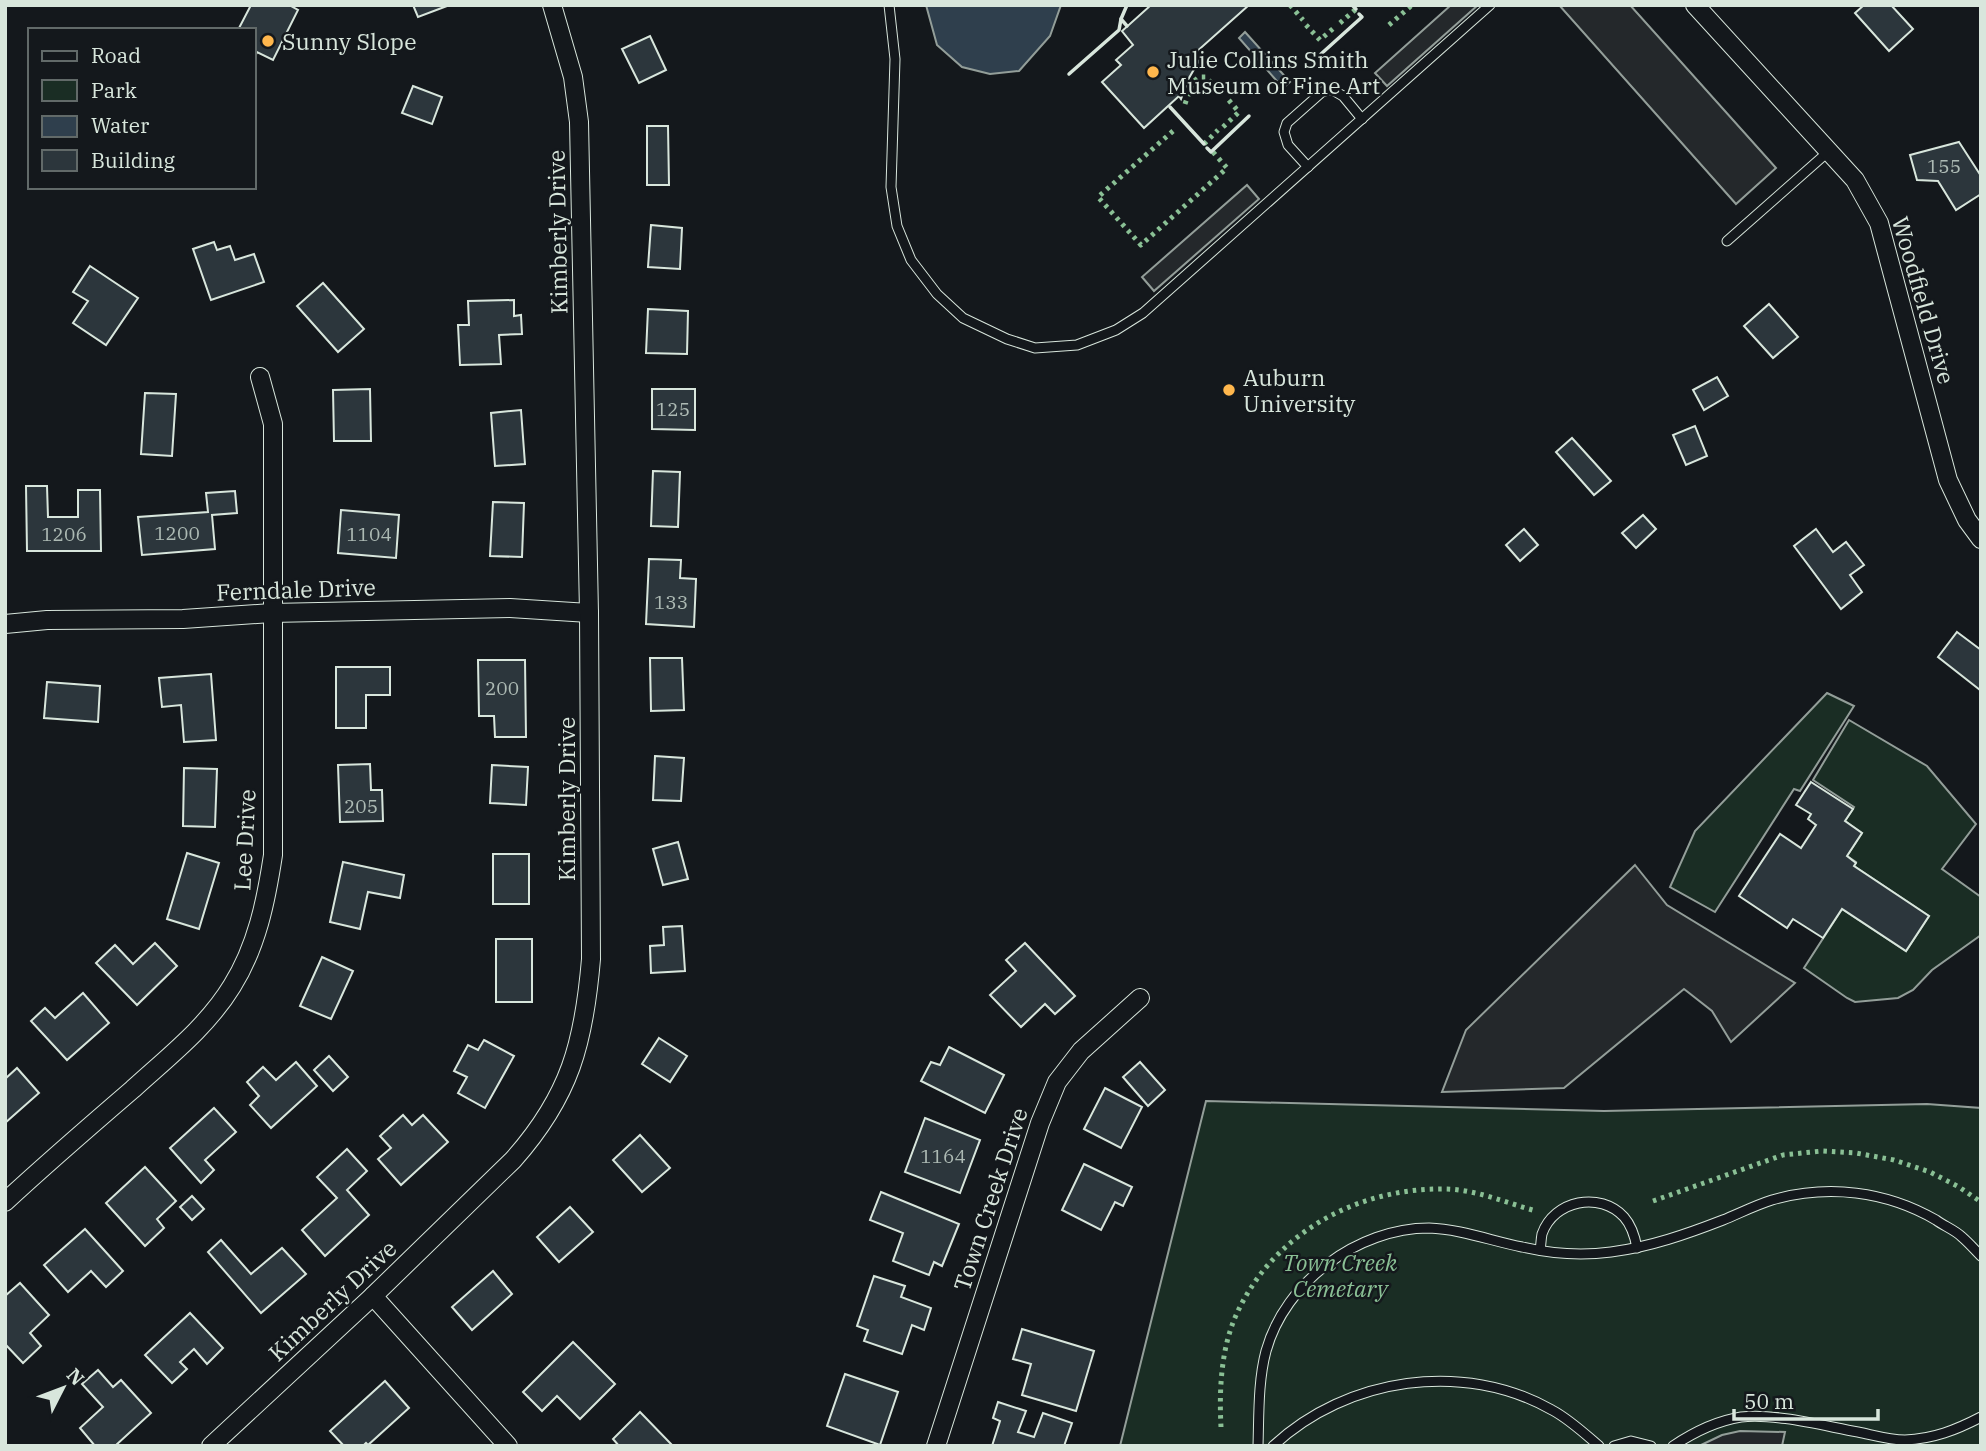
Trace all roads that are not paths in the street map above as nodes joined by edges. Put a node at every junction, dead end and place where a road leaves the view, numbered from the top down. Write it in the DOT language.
graph roads {
  1 [pos="552,5"];
  2 [pos="890,5"];
  3 [pos="1490,5"];
  4 [pos="1695,5"];
  5 [pos="1362,118"];
  6 [pos="1829,151"];
  7 [pos="1308,167"];
  8 [pos="1727,241"];
  9 [pos="260,377"];
  10 [pos="1981,539"];
  11 [pos="271,613"];
  12 [pos="589,613"];
  13 [pos="5,624"];
  14 [pos="1140,998"];
  15 [pos="5,1202"];
  16 [pos="1637,1248"];
  17 [pos="1540,1250"];
  18 [pos="1981,1256"];
  19 [pos="373,1296"];
  20 [pos="1981,1417"];
  21 [pos="211,1446"];
  22 [pos="508,1446"];
  23 [pos="936,1446"];
  24 [pos="1258,1446"];
  25 [pos="1273,1446"];
  26 [pos="1599,1446"];
  27 [pos="1614,1446"];
  28 [pos="1651,1446"];
  29 [pos="1673,1446"];
  1 -- 12 [label="street, Kimberly Drive"];
  2 -- 7 [label="lane"];
  3 -- 5 [label="lane"];
  4 -- 6 [label="street, Woodfield Drive"];
  5 -- 7 [label="lane"];
  5 -- 7 [label="lane"];
  6 -- 8 [label="lane"];
  6 -- 10 [label="street, Woodfield Drive"];
  9 -- 11 [label="street, Lee Drive"];
  11 -- 12 [label="street, Ferndale Drive"];
  11 -- 13 [label="street, Ferndale Drive"];
  11 -- 15 [label="street, Lee Drive"];
  12 -- 19 [label="street, Kimberly Drive"];
  14 -- 23 [label="street, Town Creek Drive"];
  16 -- 17 [label="lane"];
  16 -- 17 [label="lane"];
  16 -- 18 [label="lane"];
  17 -- 24 [label="lane"];
  19 -- 21 [label="street, Kimberly Drive"];
  19 -- 22 [label="street"];
  20 -- 29 [label="lane"];
  25 -- 26 [label="lane"];
  27 -- 28 [label="lane"];
}
